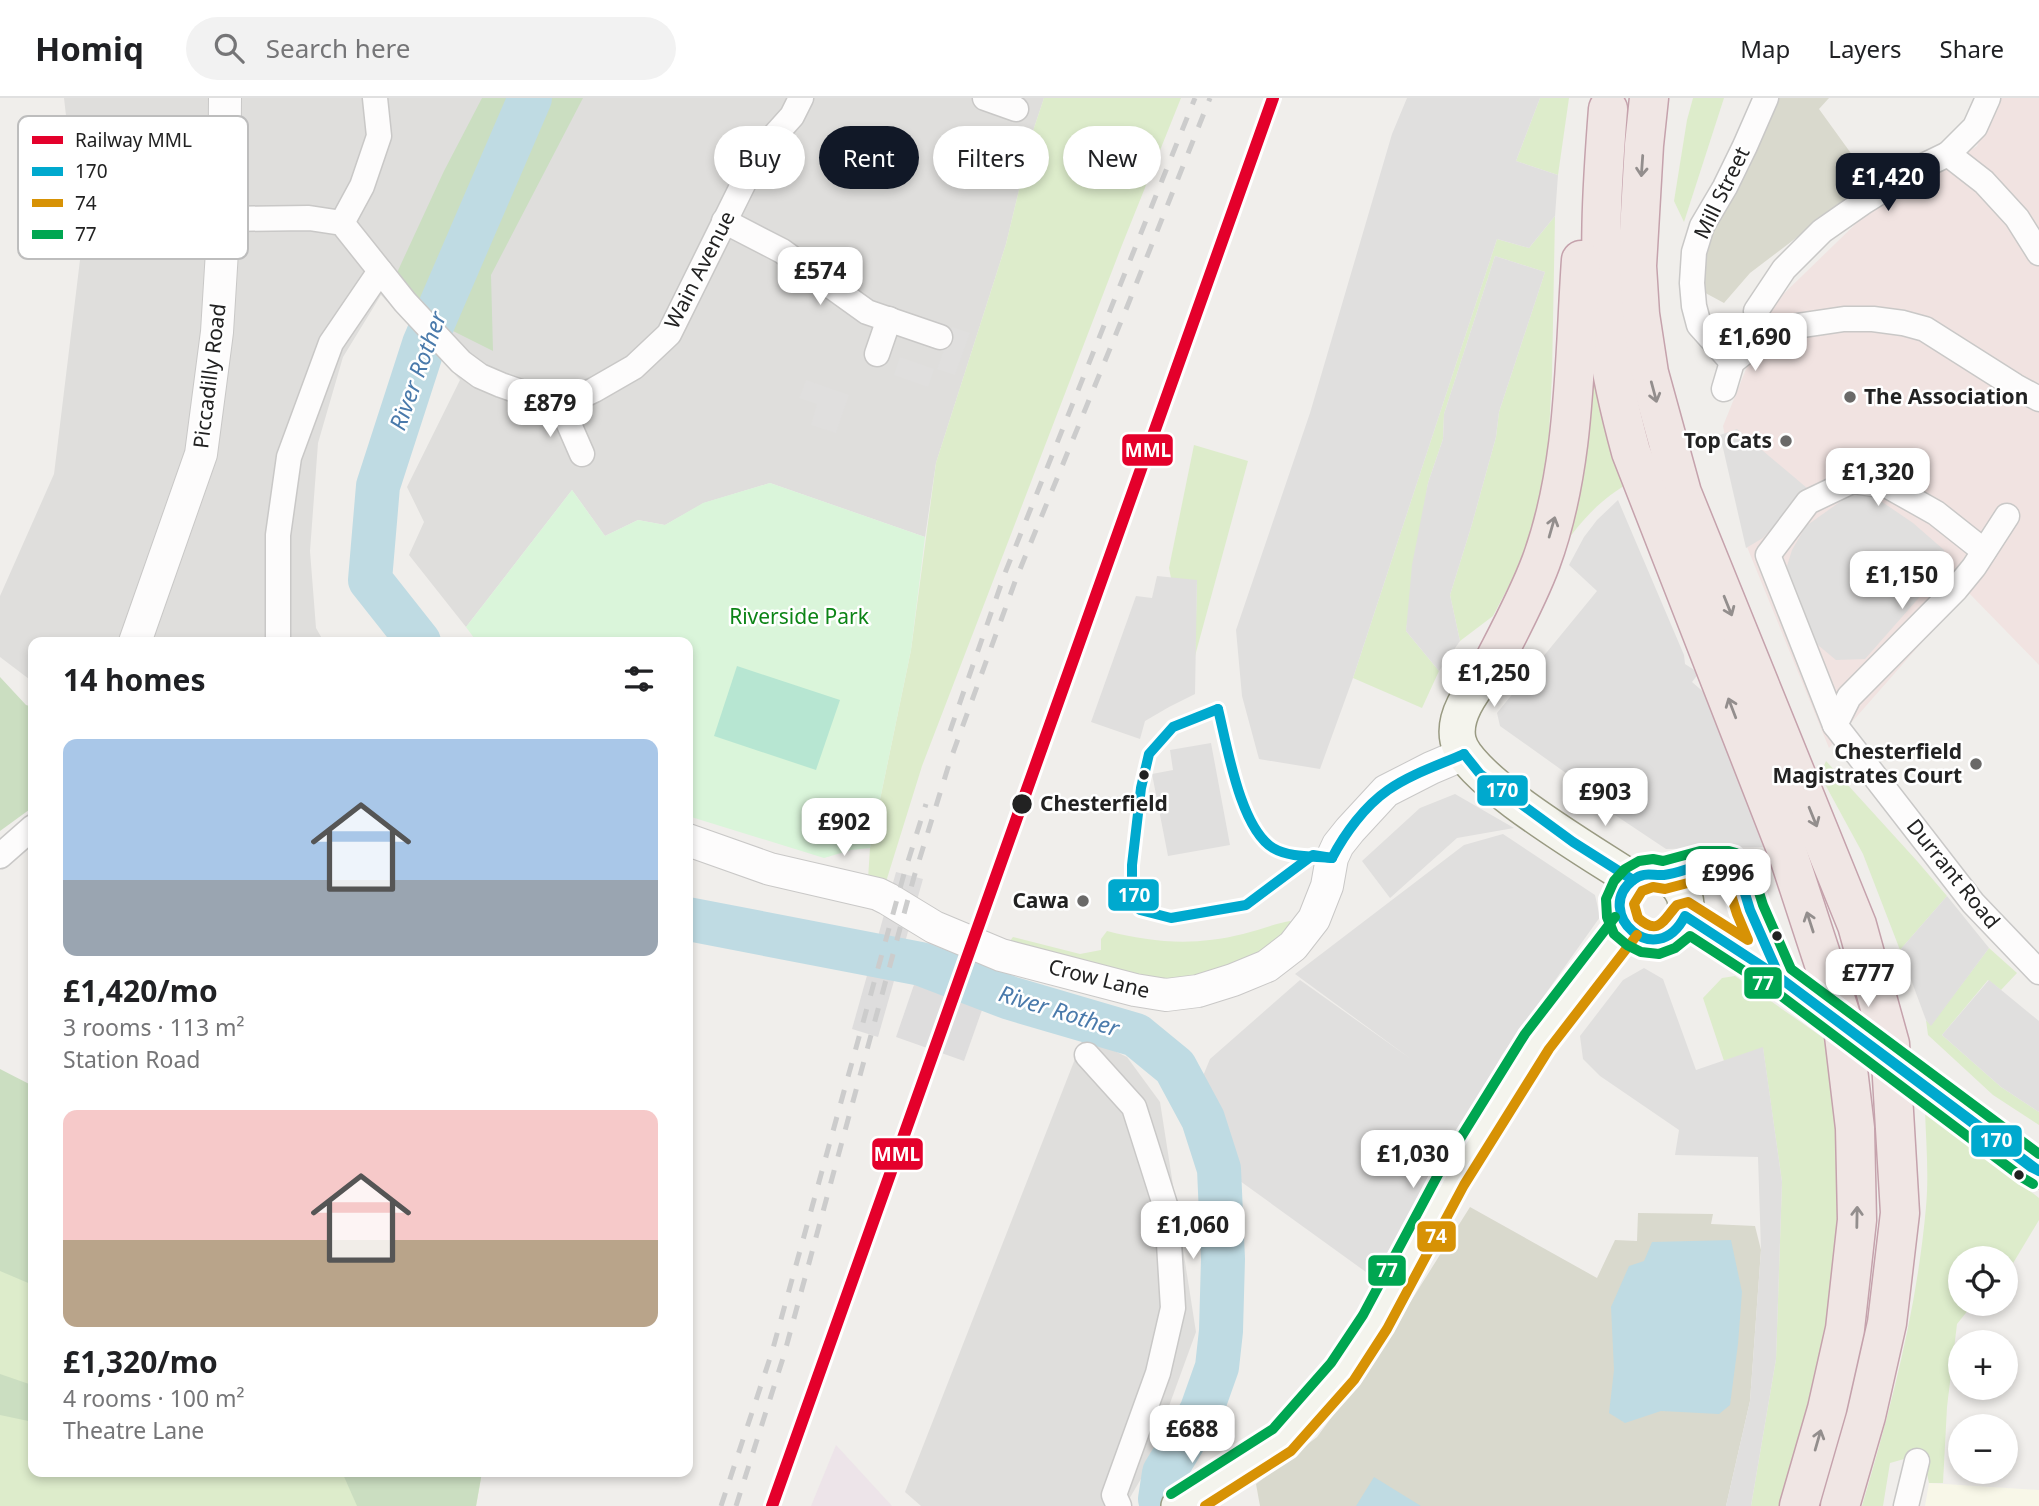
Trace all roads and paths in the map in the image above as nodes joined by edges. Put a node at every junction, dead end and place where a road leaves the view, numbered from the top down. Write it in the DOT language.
graph roads {
  1 [pos="225,98"];
  2 [pos="376,98"];
  3 [pos="801,98"];
  4 [pos="985,98"];
  5 [pos="1649,98"];
  6 [pos="1766,98"];
  7 [pos="1988,98"];
  8 [pos="1609,104"];
  9 [pos="1016,109"];
  10 [pos="225,116"];
  11 [pos="1948,154"];
  12 [pos="248,219"];
  13 [pos="724,221"];
  14 [pos="342,223"];
  15 [pos="2039,253"];
  16 [pos="222,259"];
  17 [pos="380,271"];
  18 [pos="889,320"];
  19 [pos="940,337"];
  20 [pos="1761,339"];
  21 [pos="877,354"];
  22 [pos="1732,362"];
  23 [pos="1724,389"];
  24 [pos="2039,399"];
  25 [pos="561,405"];
  26 [pos="582,454"];
  27 [pos="2007,516"];
  28 [pos="1983,551"];
  29 [pos="137,637"];
  30 [pos="278,637"];
  31 [pos="1493,663"];
  32 [pos="1835,725"];
  33 [pos="1472,764"];
  34 [pos="28,831"];
  35 [pos="693,842"];
  36 [pos="0,856"];
  37 [pos="1648,878"];
  38 [pos="1685,916"];
  39 [pos="1626,926"];
  40 [pos="2039,972"];
  41 [pos="1780,978"];
  42 [pos="1087,1055"];
  43 [pos="2039,1171"];
  44 [pos="1917,1461"];
  45 [pos="1184,1503"];
  46 [pos="1119,1506"];
  47 [pos="1800,1506"];
  48 [pos="1840,1506"];
  49 [pos="1906,1506"];
  1 -- 10 [label="street, Piccadilly Road"];
  2 -- 14 [label="street"];
  3 -- 13 [label="street, Wain Avenue"];
  4 -- 9 [label="street"];
  5 -- 48 [label="highway, one-way"];
  6 -- 22 [label="street, Mill Street"];
  7 -- 11 [label="street"];
  31 -- 8 [label="highway, one-way"];
  47 -- 8 [label="highway, one-way"];
  11 -- 15 [label="street"];
  11 -- 20 [label="street"];
  12 -- 14 [label="street"];
  13 -- 18 [label="street"];
  13 -- 25 [label="street, Wain Avenue"];
  14 -- 17 [label="street"];
  16 -- 29 [label="street, Piccadilly Road"];
  17 -- 25 [label="street"];
  17 -- 30 [label="street"];
  18 -- 19 [label="street"];
  18 -- 21 [label="street"];
  20 -- 22 [label="street"];
  20 -- 24 [label="street"];
  22 -- 23 [label="street"];
  25 -- 26 [label="street"];
  27 -- 28 [label="street"];
  28 -- 32 [label="street"];
  28 -- 32 [label="street, Durrant Road"];
  31 -- 33 [label="main road"];
  32 -- 40 [label="street, Durrant Road"];
  33 -- 35 [label="street, Crow Lane"];
  33 -- 37 [label="main road"];
  34 -- 36 [label="street"];
  37 -- 38 [label="main road"];
  37 -- 39 [label="main road"];
  37 -- 41 [label="street"];
  38 -- 39 [label="main road"];
  38 -- 41 [label="main road"];
  39 -- 45 [label="main road"];
  41 -- 43 [label="main road, bridge"];
  42 -- 46 [label="street"];
  44 -- 49 [label="street"];
}
